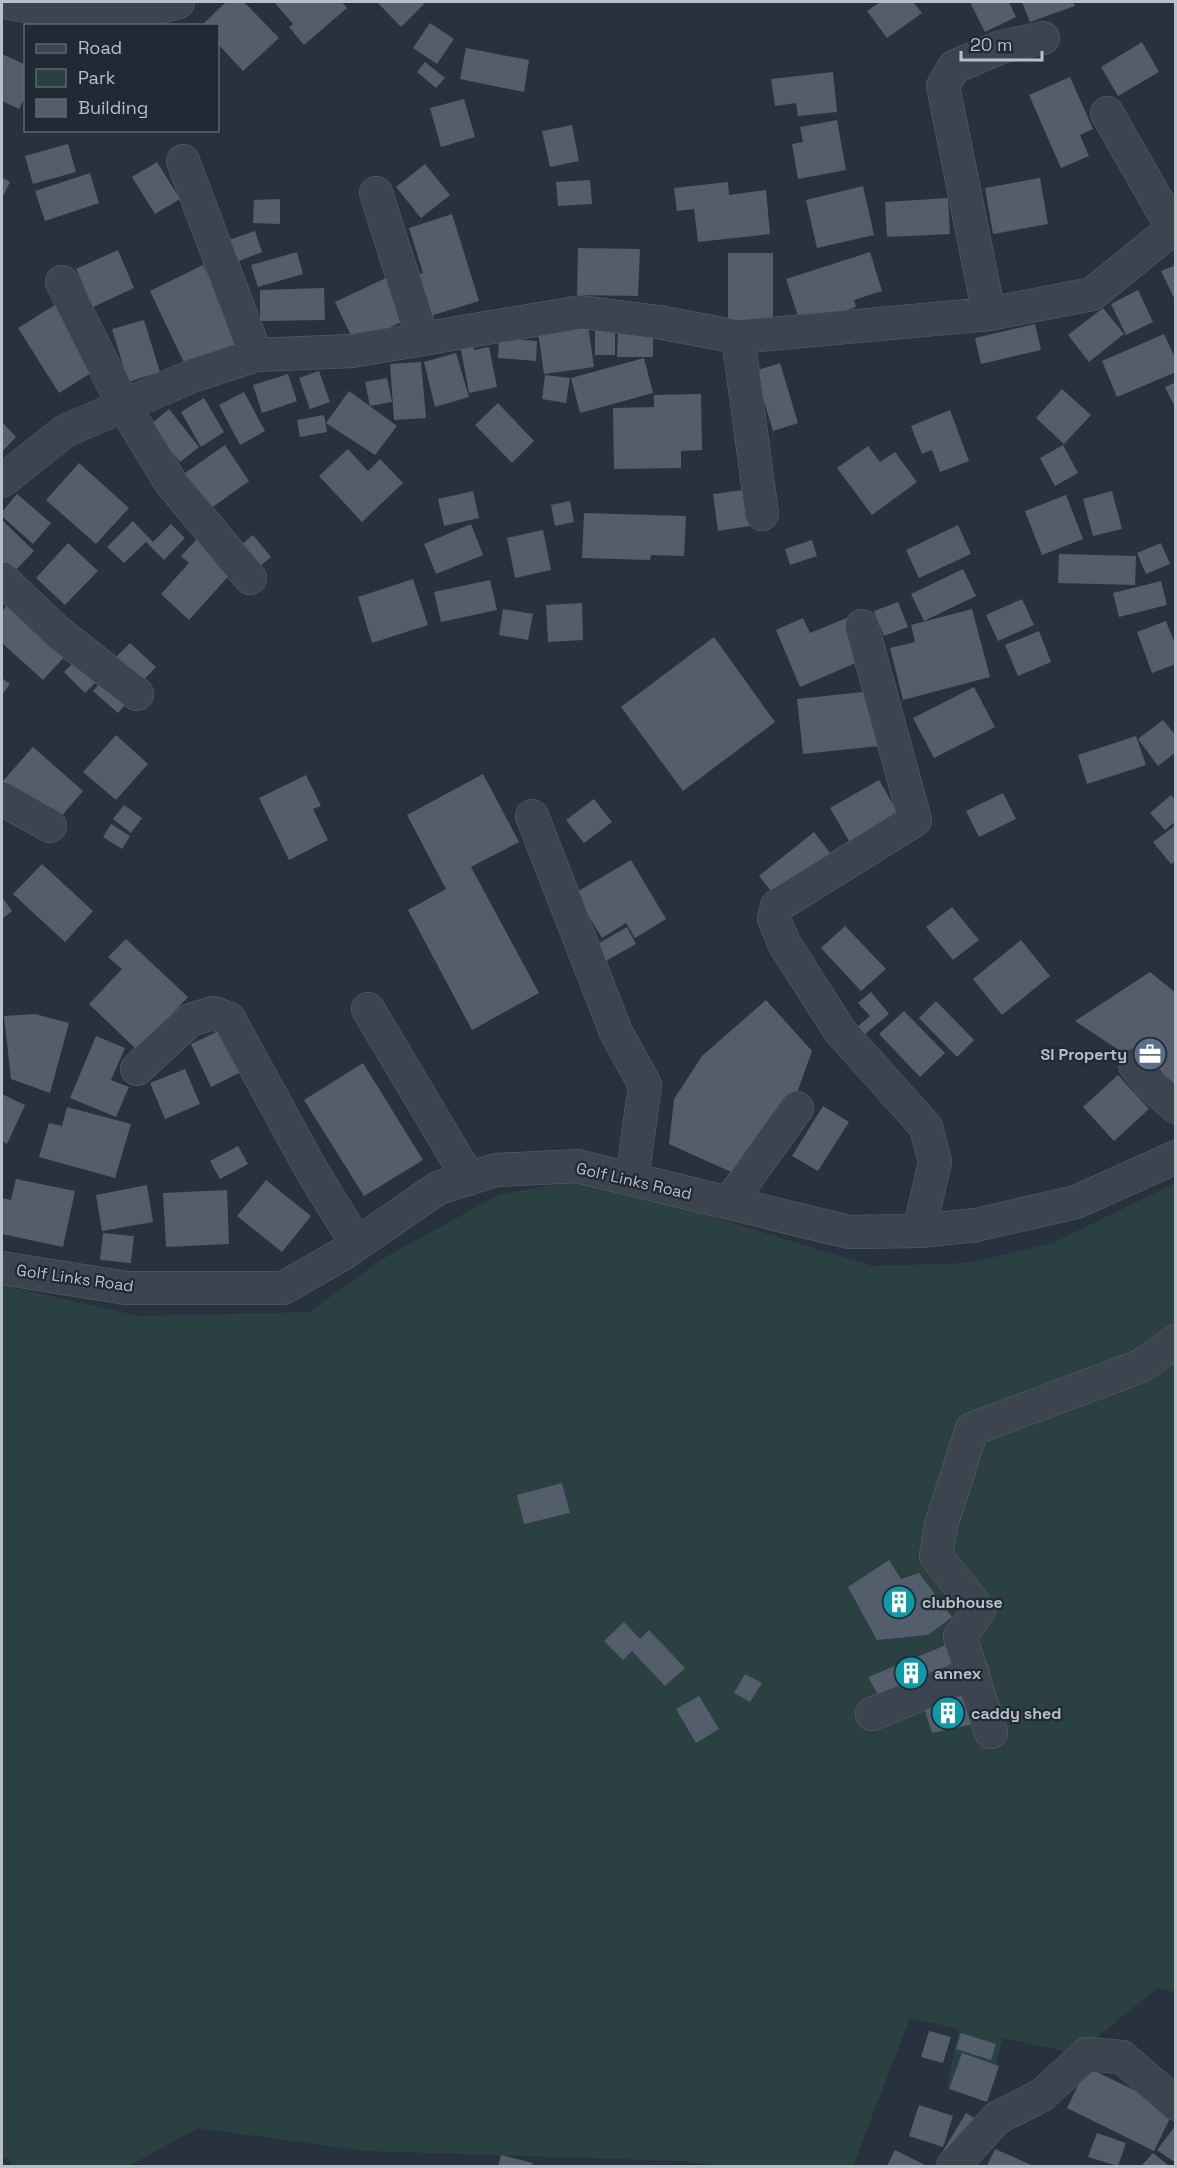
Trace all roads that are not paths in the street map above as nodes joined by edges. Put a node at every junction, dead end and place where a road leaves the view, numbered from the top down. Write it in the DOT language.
graph roads {
  1 [pos="4,2"];
  2 [pos="178,2"];
  3 [pos="1043,38"];
  4 [pos="1107,113"];
  5 [pos="183,161"];
  6 [pos="376,193"];
  7 [pos="1174,226"];
  8 [pos="62,282"];
  9 [pos="989,314"];
  10 [pos="422,337"];
  11 [pos="738,337"];
  12 [pos="256,355"];
  13 [pos="124,406"];
  14 [pos="2,482"];
  15 [pos="762,514"];
  16 [pos="250,578"];
  17 [pos="2,579"];
  18 [pos="862,626"];
  19 [pos="137,694"];
  20 [pos="2,799"];
  21 [pos="532,816"];
  22 [pos="50,826"];
  23 [pos="369,1009"];
  24 [pos="1135,1065"];
  25 [pos="137,1069"];
  26 [pos="1176,1107"];
  27 [pos="797,1108"];
  28 [pos="1176,1157"];
  29 [pos="469,1179"];
  30 [pos="632,1179"];
  31 [pos="729,1203"];
  32 [pos="920,1231"];
  33 [pos="357,1244"];
  34 [pos="2,1268"];
  35 [pos="1176,1341"];
  36 [pos="973,1673"];
  37 [pos="872,1714"];
  38 [pos="991,1732"];
  39 [pos="1176,2104"];
  40 [pos="953,2166"];
  1 -- 2 [label="street"];
  3 -- 9 [label="street"];
  4 -- 7 [label="street"];
  5 -- 12 [label="street"];
  6 -- 10 [label="street"];
  7 -- 9 [label="street"];
  8 -- 13 [label="street"];
  9 -- 11 [label="street"];
  10 -- 11 [label="street"];
  10 -- 12 [label="street"];
  11 -- 15 [label="street"];
  12 -- 13 [label="street"];
  13 -- 14 [label="street"];
  13 -- 16 [label="street"];
  17 -- 19 [label="street"];
  18 -- 32 [label="street"];
  20 -- 22 [label="street"];
  21 -- 30 [label="street"];
  23 -- 29 [label="street"];
  24 -- 26 [label="street"];
  25 -- 33 [label="street"];
  27 -- 31 [label="street"];
  28 -- 32 [label="street, Golf Links Road"];
  29 -- 30 [label="street, Golf Links Road"];
  29 -- 33 [label="street, Golf Links Road"];
  30 -- 31 [label="street, Golf Links Road"];
  31 -- 32 [label="street, Golf Links Road"];
  33 -- 34 [label="street, Golf Links Road"];
  35 -- 36 [label="street"];
  36 -- 37 [label="street"];
  36 -- 38 [label="street"];
  39 -- 40 [label="street"];
}
